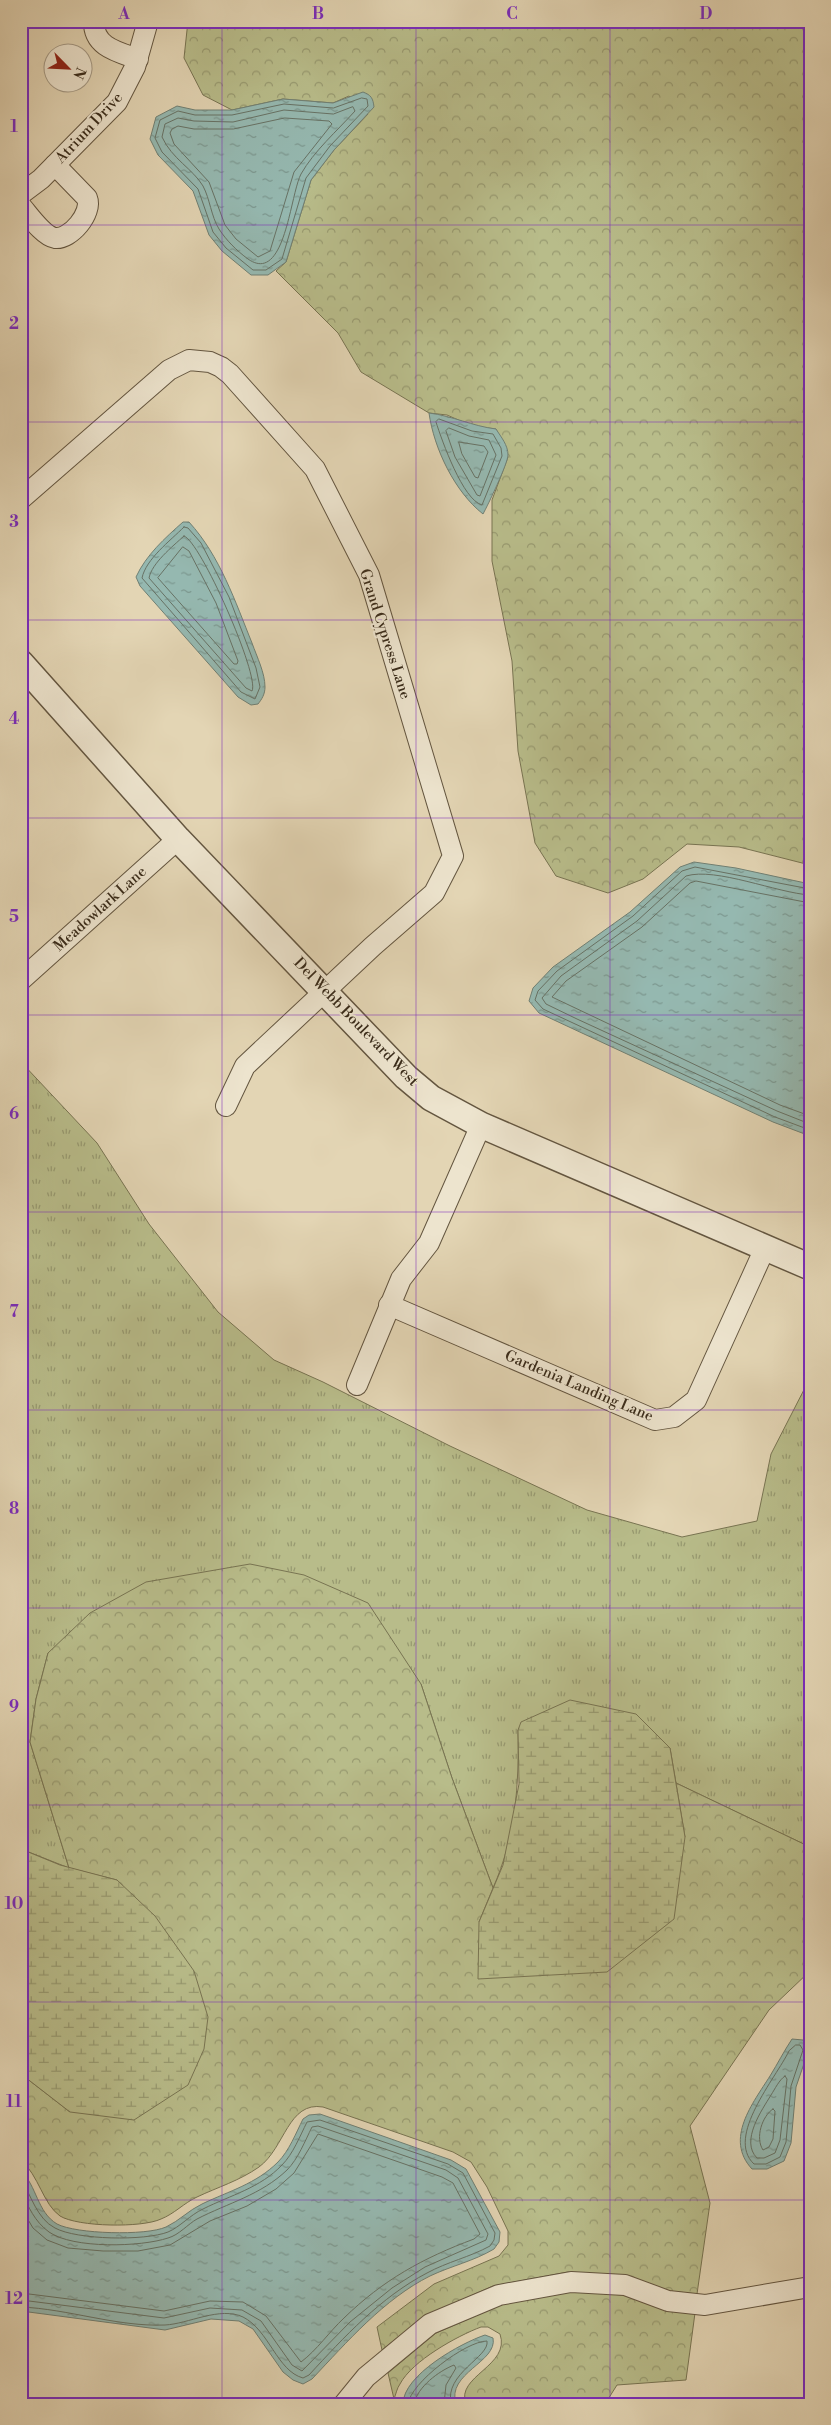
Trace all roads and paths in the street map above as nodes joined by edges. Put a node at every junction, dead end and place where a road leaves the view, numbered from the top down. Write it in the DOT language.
graph roads {
  1 [pos="94,21"];
  2 [pos="148,21"];
  3 [pos="138,59"];
  4 [pos="56,165"];
  5 [pos="21,194"];
  6 [pos="21,206"];
  7 [pos="21,499"];
  8 [pos="21,662"];
  9 [pos="178,838"];
  10 [pos="21,980"];
  11 [pos="324,990"];
  12 [pos="226,1106"];
  13 [pos="481,1125"];
  14 [pos="765,1248"];
  15 [pos="810,1267"];
  16 [pos="389,1305"];
  17 [pos="357,1384"];
  18 [pos="810,2287"];
  19 [pos="344,2404"];
  1 -- 3 [label="street"];
  2 -- 3 [label="street, Atrium Drive"];
  3 -- 4 [label="street, Atrium Drive"];
  4 -- 5 [label="street, Atrium Drive"];
  4 -- 6 [label="street"];
  7 -- 11 [label="street, Grand Cypress Lane"];
  8 -- 9 [label="street, Del Webb Boulevard West"];
  9 -- 10 [label="street, Meadowlark Lane"];
  9 -- 11 [label="street, Del Webb Boulevard West"];
  11 -- 12 [label="street, Grand Cypress Lane"];
  11 -- 13 [label="street, Del Webb Boulevard West"];
  13 -- 14 [label="street, Del Webb Boulevard West"];
  13 -- 16 [label="street"];
  14 -- 15 [label="street, Del Webb Boulevard West"];
  14 -- 16 [label="street, Gardenia Landing Lane"];
  16 -- 17 [label="street"];
  18 -- 19 [label="street"];
}
